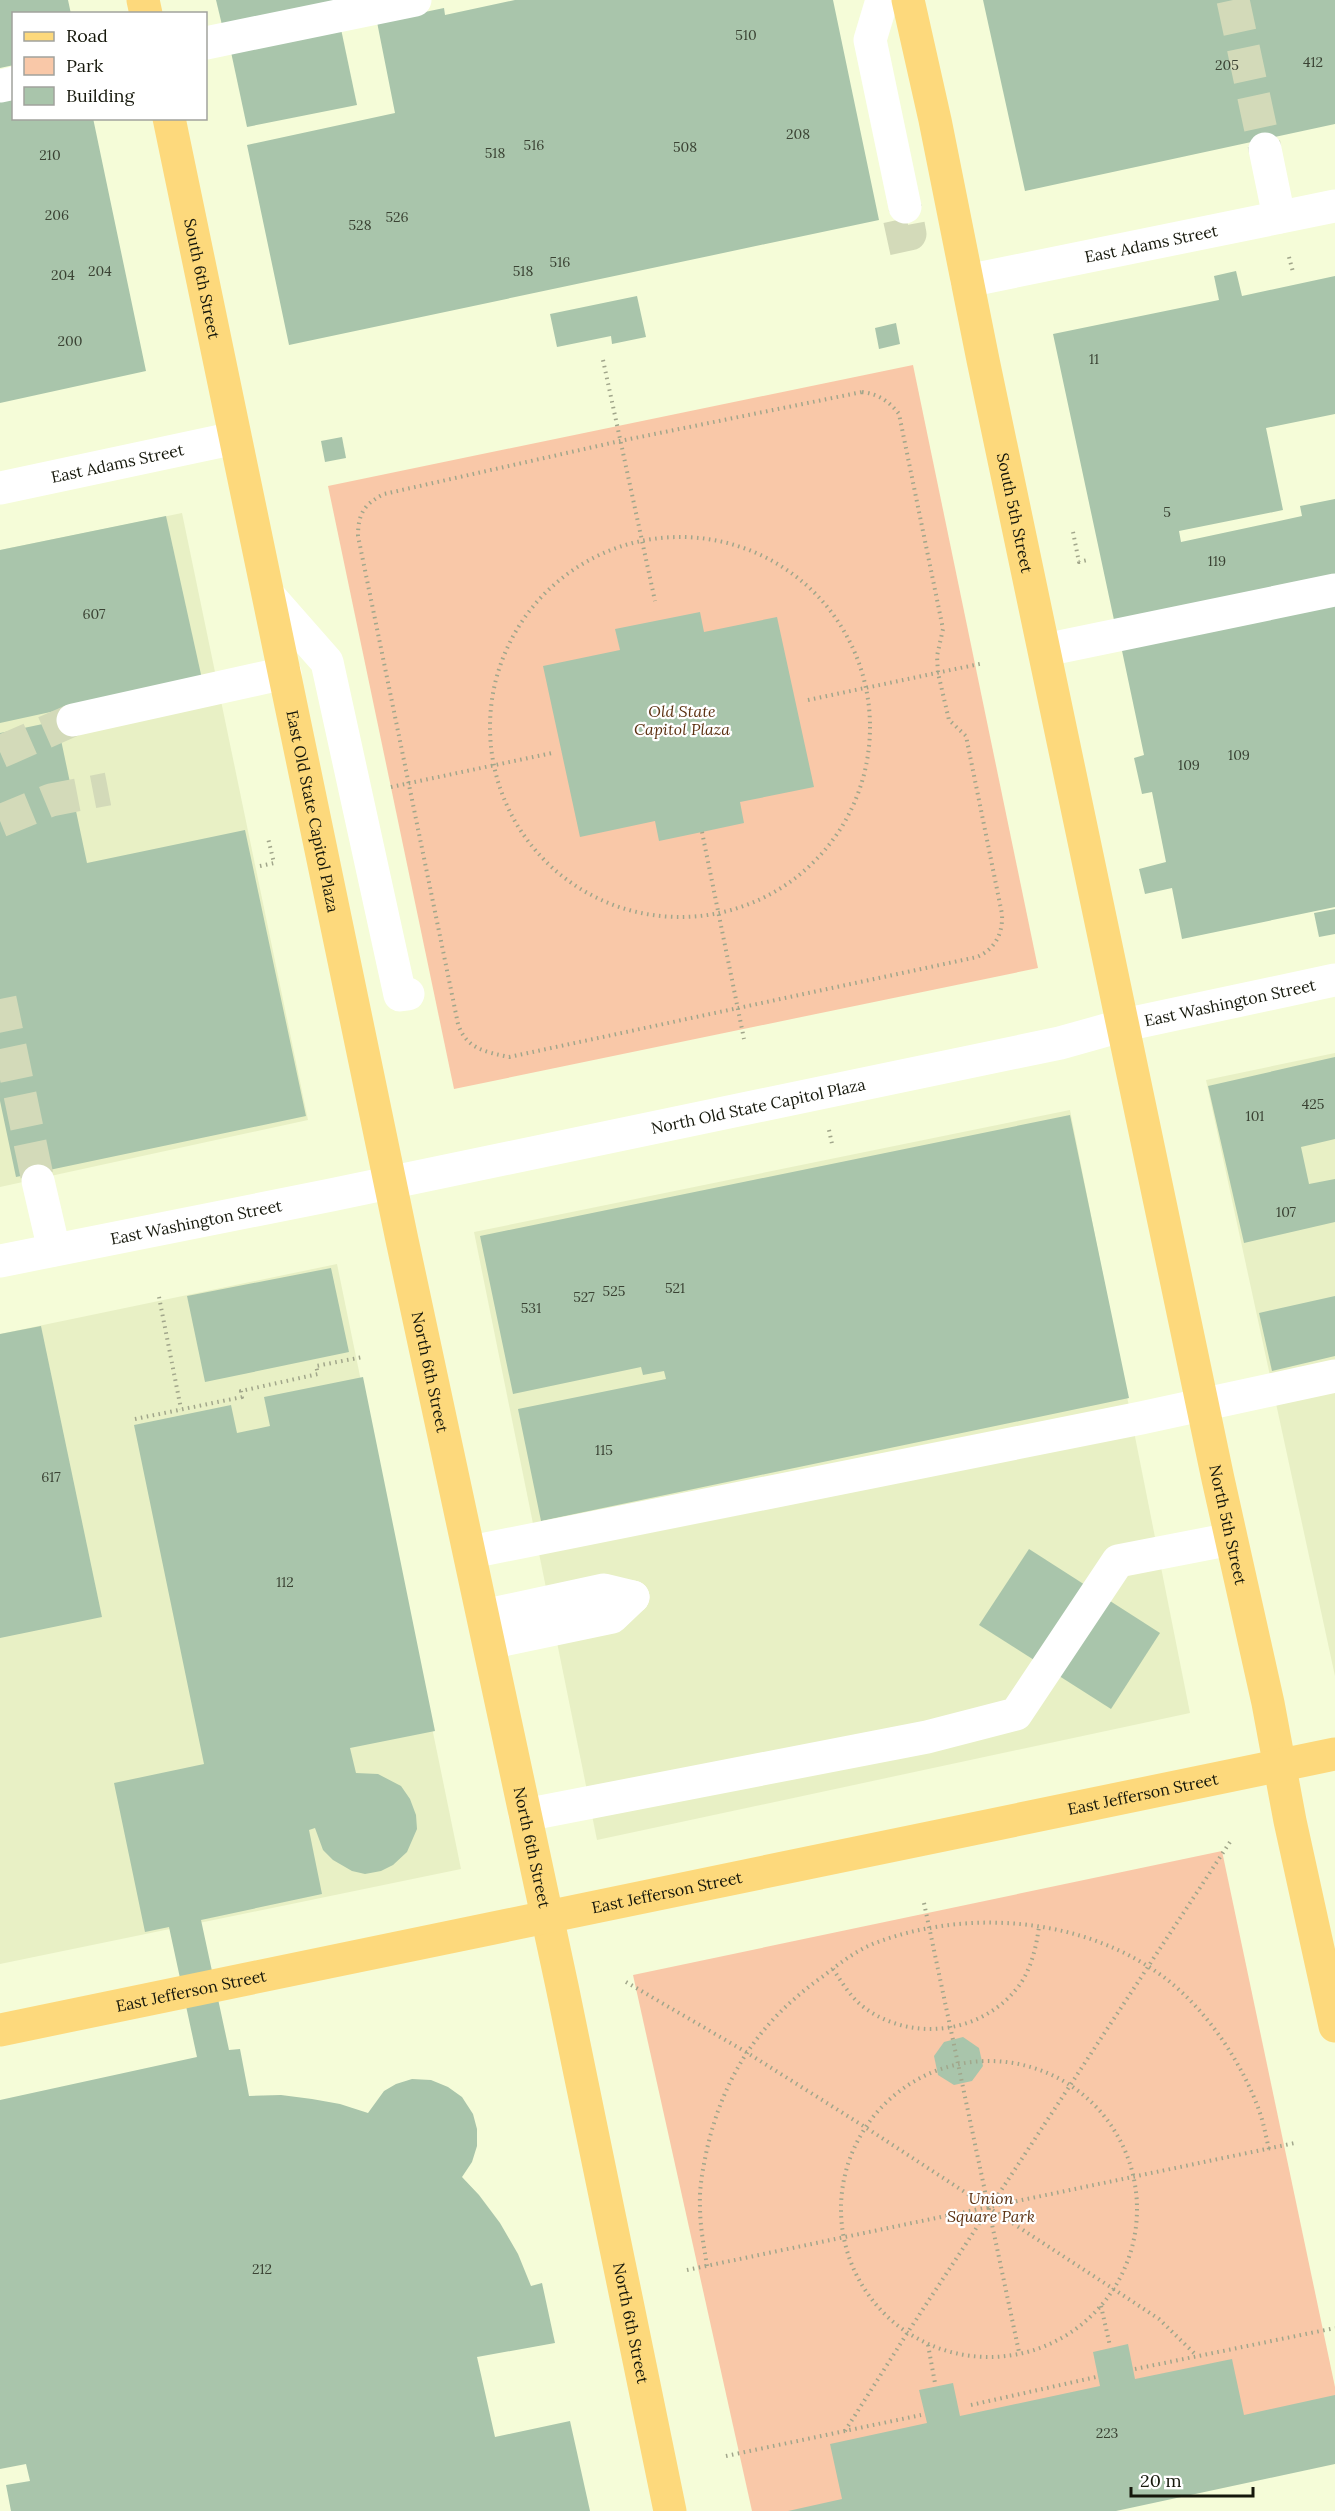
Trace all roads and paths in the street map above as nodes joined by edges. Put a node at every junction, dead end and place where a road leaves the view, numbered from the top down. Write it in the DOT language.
graph roads {
  1 [pos="415,0"];
  2 [pos="882,0"];
  3 [pos="908,0"];
  4 [pos="368,5"];
  5 [pos="207,44"];
  6 [pos="169,120"];
  7 [pos="1265,149"];
  8 [pos="1335,206"];
  9 [pos="905,207"];
  10 [pos="1279,217"];
  11 [pos="1289,257"];
  12 [pos="1293,272"];
  13 [pos="967,281"];
  14 [pos="603,360"];
  15 [pos="235,438"];
  16 [pos="620,441"];
  17 [pos="0,488"];
  18 [pos="1073,532"];
  19 [pos="642,544"];
  20 [pos="1088,560"];
  21 [pos="1335,590"];
  22 [pos="268,596"];
  23 [pos="655,601"];
  24 [pos="1045,650"];
  25 [pos="984,663"];
  26 [pos="285,673"];
  27 [pos="938,673"];
  28 [pos="867,688"];
  29 [pos="808,700"];
  30 [pos="73,720"];
  31 [pos="552,753"];
  32 [pos="494,765"];
  33 [pos="409,783"];
  34 [pos="387,788"];
  35 [pos="702,832"];
  36 [pos="268,838"];
  37 [pos="260,866"];
  38 [pos="718,911"];
  39 [pos="1335,980"];
  40 [pos="408,994"];
  41 [pos="738,1008"];
  42 [pos="1124,1025"];
  43 [pos="744,1039"];
  44 [pos="827,1123"];
  45 [pos="832,1144"];
  46 [pos="38,1181"];
  47 [pos="391,1183"];
  48 [pos="54,1251"];
  49 [pos="0,1261"];
  50 [pos="159,1297"];
  51 [pos="363,1357"];
  52 [pos="1335,1376"];
  53 [pos="1203,1405"];
  54 [pos="182,1409"];
  55 [pos="135,1419"];
  56 [pos="1231,1539"];
  57 [pos="471,1552"];
  58 [pos="1335,1754"];
  59 [pos="1280,1766"];
  60 [pos="525,1815"];
  61 [pos="1230,1842"];
  62 [pos="924,1903"];
  63 [pos="547,1917"];
  64 [pos="1039,1927"];
  65 [pos="930,1929"];
  66 [pos="1146,1966"];
  67 [pos="833,1969"];
  68 [pos="626,1982"];
  69 [pos="1335,2026"];
  70 [pos="952,2027"];
  71 [pos="0,2030"];
  72 [pos="746,2052"];
  73 [pos="960,2067"];
  74 [pos="1071,2083"];
  75 [pos="865,2127"];
  76 [pos="1295,2143"];
  77 [pos="1269,2149"];
  78 [pos="1135,2176"];
  79 [pos="989,2208"];
  80 [pos="843,2238"];
  81 [pos="707,2266"];
  82 [pos="687,2270"];
  83 [pos="1115,2290"];
  84 [pos="1101,2306"];
  85 [pos="1335,2328"];
  86 [pos="906,2335"];
  87 [pos="928,2344"];
  88 [pos="1110,2346"];
  89 [pos="1019,2352"];
  90 [pos="1197,2356"];
  91 [pos="1135,2369"];
  92 [pos="1096,2377"];
  93 [pos="935,2383"];
  94 [pos="971,2405"];
  95 [pos="921,2415"];
  96 [pos="845,2431"];
  97 [pos="726,2457"];
  98 [pos="670,2511"];
  1 -- 4 [label="street"];
  2 -- 9 [label="street"];
  3 -- 13 [label="main road, South 5th Street"];
  4 -- 5 [label="street"];
  6 -- 15 [label="main road, South 6th Street"];
  7 -- 10 [label="street"];
  8 -- 10 [label="street, East Adams Street"];
  10 -- 13 [label="street, East Adams Street"];
  11 -- 12 [label="path"];
  13 -- 24 [label="main road, South 5th Street"];
  14 -- 16 [label="path"];
  15 -- 17 [label="street, East Adams Street"];
  15 -- 22 [label="main road, East Old State Capitol Plaza"];
  16 -- 19 [label="path"];
  16 -- 27 [label="path"];
  16 -- 33 [label="path"];
  18 -- 20 [label="path"];
  19 -- 23 [label="path"];
  19 -- 28 [label="path"];
  19 -- 32 [label="path"];
  21 -- 24 [label="street"];
  22 -- 26 [label="main road, East Old State Capitol Plaza"];
  22 -- 40 [label="street"];
  24 -- 42 [label="main road, South 5th Street"];
  25 -- 27 [label="path"];
  26 -- 30 [label="street"];
  26 -- 47 [label="main road, East Old State Capitol Plaza"];
  27 -- 28 [label="path"];
  27 -- 41 [label="path"];
  28 -- 29 [label="path"];
  28 -- 38 [label="path"];
  31 -- 32 [label="path"];
  32 -- 33 [label="path"];
  32 -- 38 [label="path"];
  33 -- 34 [label="path"];
  33 -- 41 [label="path"];
  35 -- 38 [label="path"];
  36 -- 37 [label="path"];
  38 -- 41 [label="path"];
  39 -- 42 [label="street, East Washington Street"];
  41 -- 43 [label="path"];
  42 -- 47 [label="street, North Old State Capitol Plaza"];
  42 -- 53 [label="main road, North 5th Street"];
  44 -- 45 [label="path"];
  46 -- 48 [label="street"];
  47 -- 48 [label="street, East Washington Street"];
  47 -- 57 [label="main road, North 6th Street"];
  48 -- 49 [label="street, East Washington Street"];
  50 -- 54 [label="path"];
  51 -- 54 [label="path"];
  52 -- 53 [label="street"];
  53 -- 56 [label="main road, North 5th Street"];
  53 -- 57 [label="street"];
  54 -- 55 [label="path"];
  56 -- 59 [label="main road, North 5th Street"];
  56 -- 60 [label="street"];
  57 -- 60 [label="main road, North 6th Street"];
  58 -- 59 [label="main road, East Jefferson Street"];
  59 -- 63 [label="main road, East Jefferson Street"];
  59 -- 69 [label="main road, North 5th Street"];
  60 -- 63 [label="main road, North 6th Street"];
  61 -- 66 [label="path"];
  62 -- 65 [label="path"];
  63 -- 71 [label="main road, East Jefferson Street"];
  63 -- 98 [label="main road, North 6th Street"];
  64 -- 65 [label="path"];
  64 -- 66 [label="path"];
  64 -- 70 [label="path"];
  65 -- 67 [label="path"];
  65 -- 70 [label="path"];
  66 -- 74 [label="path"];
  66 -- 77 [label="path"];
  67 -- 70 [label="path"];
  67 -- 72 [label="path"];
  68 -- 72 [label="path"];
  70 -- 73 [label="path"];
  72 -- 75 [label="path"];
  72 -- 81 [label="path"];
  73 -- 74 [label="path"];
  73 -- 75 [label="path"];
  73 -- 79 [label="path"];
  74 -- 78 [label="path"];
  74 -- 79 [label="path"];
  75 -- 79 [label="path"];
  75 -- 80 [label="path"];
  76 -- 77 [label="path"];
  77 -- 78 [label="path"];
  78 -- 79 [label="path"];
  78 -- 83 [label="path"];
  79 -- 80 [label="path"];
  79 -- 83 [label="path"];
  79 -- 86 [label="path"];
  79 -- 89 [label="path"];
  80 -- 81 [label="path"];
  80 -- 86 [label="path"];
  81 -- 82 [label="path"];
  83 -- 84 [label="path"];
  83 -- 90 [label="path"];
  84 -- 88 [label="path"];
  84 -- 89 [label="path"];
  85 -- 90 [label="path"];
  86 -- 87 [label="path"];
  86 -- 96 [label="path"];
  87 -- 89 [label="path"];
  87 -- 93 [label="path"];
  90 -- 91 [label="path"];
  92 -- 94 [label="path"];
  95 -- 96 [label="path"];
  96 -- 97 [label="path"];
}
